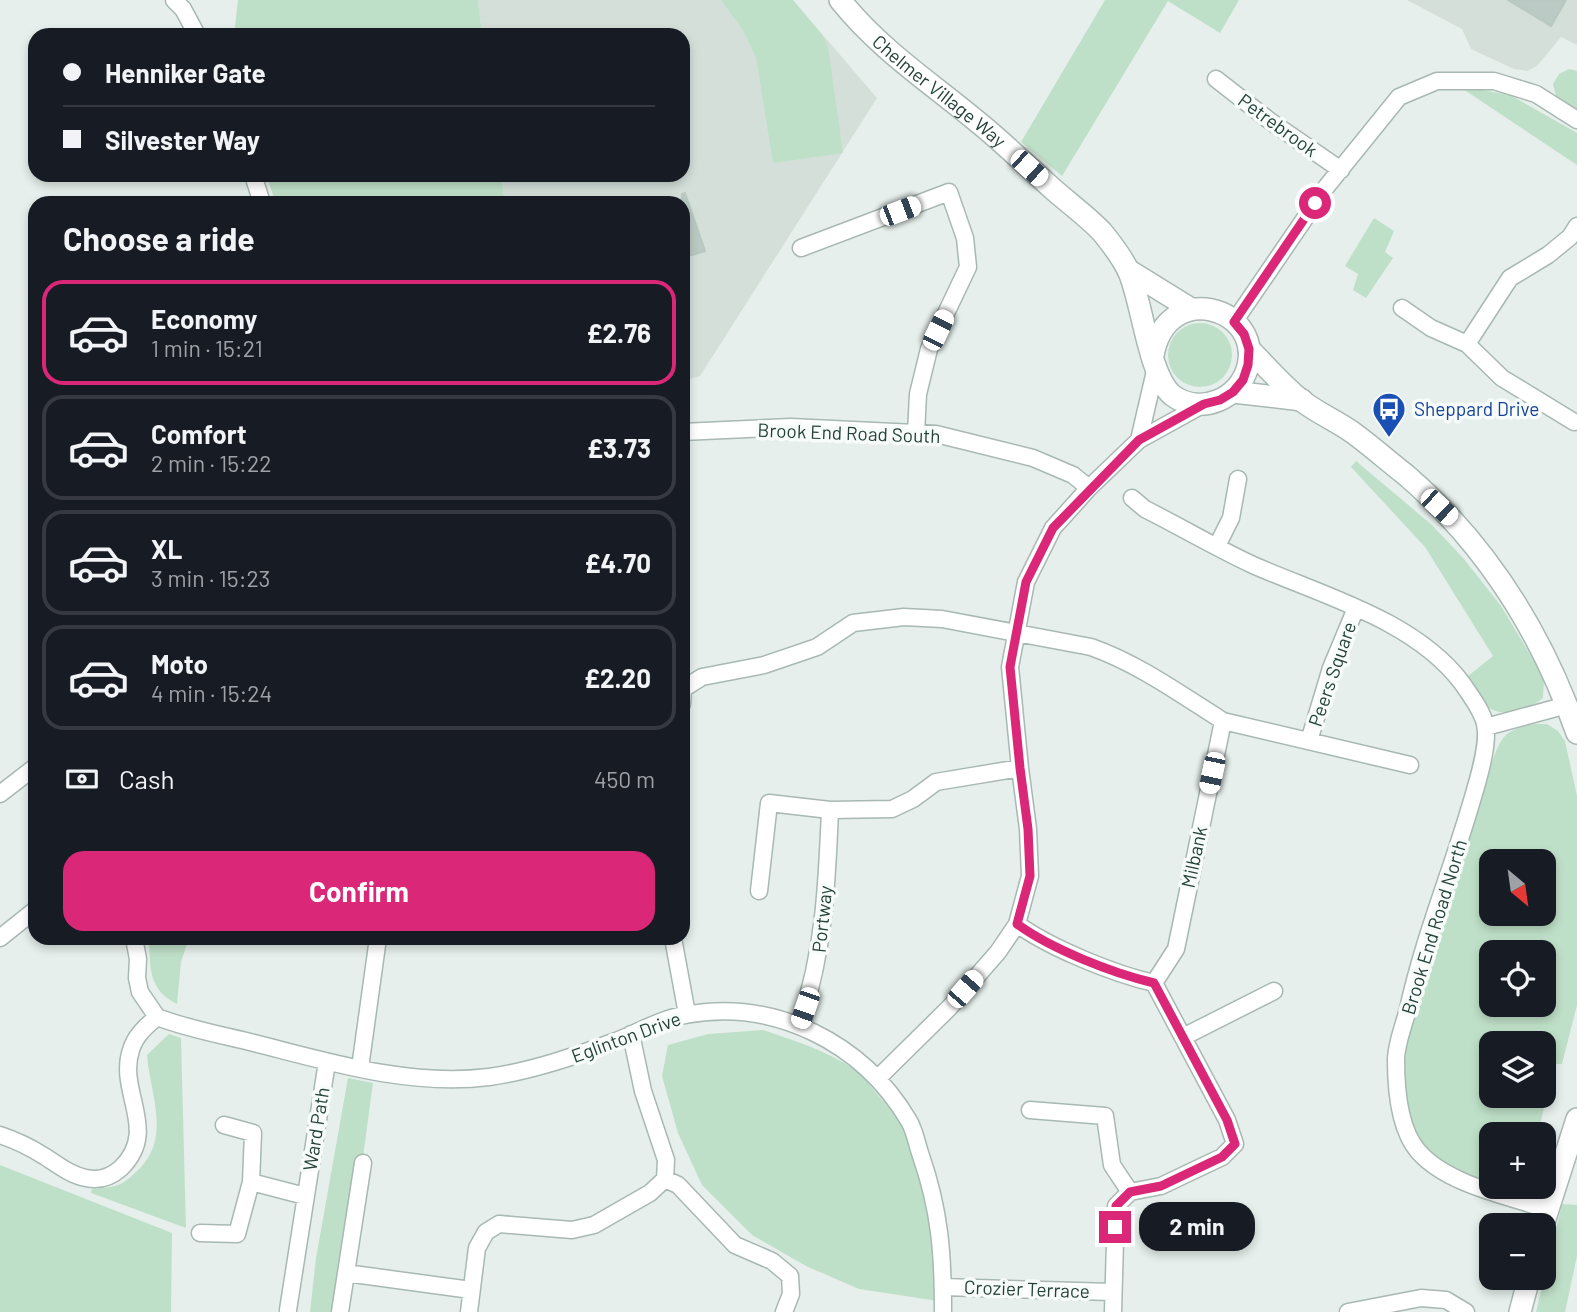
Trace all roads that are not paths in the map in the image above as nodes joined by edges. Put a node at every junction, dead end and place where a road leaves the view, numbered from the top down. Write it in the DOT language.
graph roads {
  1 [pos="174,0"];
  2 [pos="840,0"];
  3 [pos="193,28"];
  4 [pos="1216,79"];
  5 [pos="1577,120"];
  6 [pos="1341,170"];
  7 [pos="1577,226"];
  8 [pos="801,248"];
  9 [pos="1128,270"];
  10 [pos="1402,308"];
  11 [pos="1191,309"];
  12 [pos="1234,322"];
  13 [pos="1467,344"];
  14 [pos="1249,349"];
  15 [pos="1154,363"];
  16 [pos="1233,392"];
  17 [pos="1302,400"];
  18 [pos="1204,404"];
  19 [pos="1574,422"];
  20 [pos="690,432"];
  21 [pos="916,433"];
  22 [pos="1139,440"];
  23 [pos="1238,479"];
  24 [pos="1089,488"];
  25 [pos="1132,498"];
  26 [pos="1217,546"];
  27 [pos="1356,608"];
  28 [pos="1016,632"];
  29 [pos="690,685"];
  30 [pos="1567,705"];
  31 [pos="1223,721"];
  32 [pos="1486,727"];
  33 [pos="1577,733"];
  34 [pos="1308,741"];
  35 [pos="1410,765"];
  36 [pos="1020,768"];
  37 [pos="28,772"];
  38 [pos="0,794"];
  39 [pos="831,810"];
  40 [pos="759,891"];
  41 [pos="28,916"];
  42 [pos="1017,924"];
  43 [pos="0,938"];
  44 [pos="135,945"];
  45 [pos="378,945"];
  46 [pos="674,945"];
  47 [pos="1154,983"];
  48 [pos="1273,991"];
  49 [pos="687,1014"];
  50 [pos="157,1017"];
  51 [pos="799,1025"];
  52 [pos="631,1034"];
  53 [pos="1183,1037"];
  54 [pos="327,1062"];
  55 [pos="360,1068"];
  56 [pos="877,1077"];
  57 [pos="1031,1110"];
  58 [pos="1577,1119"];
  59 [pos="224,1125"];
  60 [pos="0,1135"];
  61 [pos="363,1163"];
  62 [pos="665,1179"];
  63 [pos="251,1182"];
  64 [pos="1130,1192"];
  65 [pos="305,1196"];
  66 [pos="1536,1213"];
  67 [pos="1546,1213"];
  68 [pos="200,1233"];
  69 [pos="346,1273"];
  70 [pos="943,1287"];
  71 [pos="471,1290"];
  72 [pos="1526,1290"];
  73 [pos="1112,1292"];
  74 [pos="288,1310"];
  75 [pos="340,1312"];
  76 [pos="469,1312"];
  77 [pos="784,1312"];
  78 [pos="943,1312"];
  79 [pos="1113,1312"];
  80 [pos="1348,1312"];
  81 [pos="1466,1312"];
  82 [pos="1520,1312"];
  1 -- 3 [label="street"];
  2 -- 9 [label="street, Chelmer Village Way"];
  4 -- 6 [label="street, Petrebrook"];
  5 -- 6 [label="street"];
  6 -- 12 [label="street"];
  7 -- 13 [label="street"];
  8 -- 21 [label="street"];
  9 -- 11 [label="street, Chelmer Village Way"];
  9 -- 15 [label="street, Chelmer Village Way"];
  10 -- 13 [label="street"];
  11 -- 12 [label="street, Chelmer Village Way"];
  11 -- 15 [label="street"];
  12 -- 14 [label="street"];
  13 -- 19 [label="street"];
  14 -- 16 [label="street"];
  14 -- 17 [label="street"];
  15 -- 18 [label="street, Chelmer Village Way"];
  15 -- 22 [label="street"];
  16 -- 17 [label="street"];
  16 -- 18 [label="street"];
  17 -- 30 [label="street"];
  18 -- 22 [label="street"];
  20 -- 21 [label="street, Brook End Road South"];
  21 -- 24 [label="street, Brook End Road South"];
  22 -- 24 [label="street"];
  23 -- 26 [label="street"];
  24 -- 28 [label="street"];
  25 -- 26 [label="street"];
  26 -- 27 [label="street"];
  27 -- 32 [label="street"];
  27 -- 34 [label="street, Peers Square"];
  28 -- 29 [label="street"];
  28 -- 31 [label="street"];
  28 -- 36 [label="street"];
  30 -- 32 [label="street"];
  30 -- 33 [label="street"];
  31 -- 34 [label="street, Peers Square"];
  31 -- 47 [label="street, Milbank"];
  32 -- 66 [label="street, Brook End Road North"];
  34 -- 35 [label="street, Peers Square"];
  36 -- 39 [label="street"];
  36 -- 42 [label="street"];
  37 -- 38 [label="street"];
  39 -- 40 [label="street"];
  39 -- 51 [label="street, Portway"];
  41 -- 43 [label="street"];
  42 -- 47 [label="street"];
  42 -- 56 [label="street"];
  44 -- 50 [label="street"];
  45 -- 55 [label="street"];
  46 -- 49 [label="street"];
  47 -- 53 [label="street"];
  48 -- 53 [label="street"];
  49 -- 51 [label="street, Eglinton Drive"];
  49 -- 52 [label="street, Eglinton Drive"];
  50 -- 54 [label="street, Eglinton Drive"];
  50 -- 60 [label="street"];
  51 -- 56 [label="street, Eglinton Drive"];
  52 -- 55 [label="street, Eglinton Drive"];
  52 -- 62 [label="street"];
  53 -- 64 [label="street"];
  54 -- 55 [label="street, Eglinton Drive"];
  54 -- 65 [label="street, Ward Path"];
  56 -- 70 [label="street, Eglinton Drive"];
  57 -- 64 [label="street"];
  58 -- 67 [label="street"];
  59 -- 63 [label="street"];
  61 -- 69 [label="street"];
  62 -- 71 [label="street"];
  62 -- 77 [label="street"];
  63 -- 65 [label="street, Ward Path"];
  63 -- 68 [label="street"];
  64 -- 73 [label="street"];
  65 -- 74 [label="street, Ward Path"];
  69 -- 71 [label="street"];
  69 -- 75 [label="street"];
  70 -- 73 [label="street, Crozier Terrace"];
  70 -- 78 [label="street, Eglinton Drive"];
  71 -- 76 [label="street"];
  72 -- 82 [label="street"];
  73 -- 79 [label="street"];
  80 -- 81 [label="street"];
}
